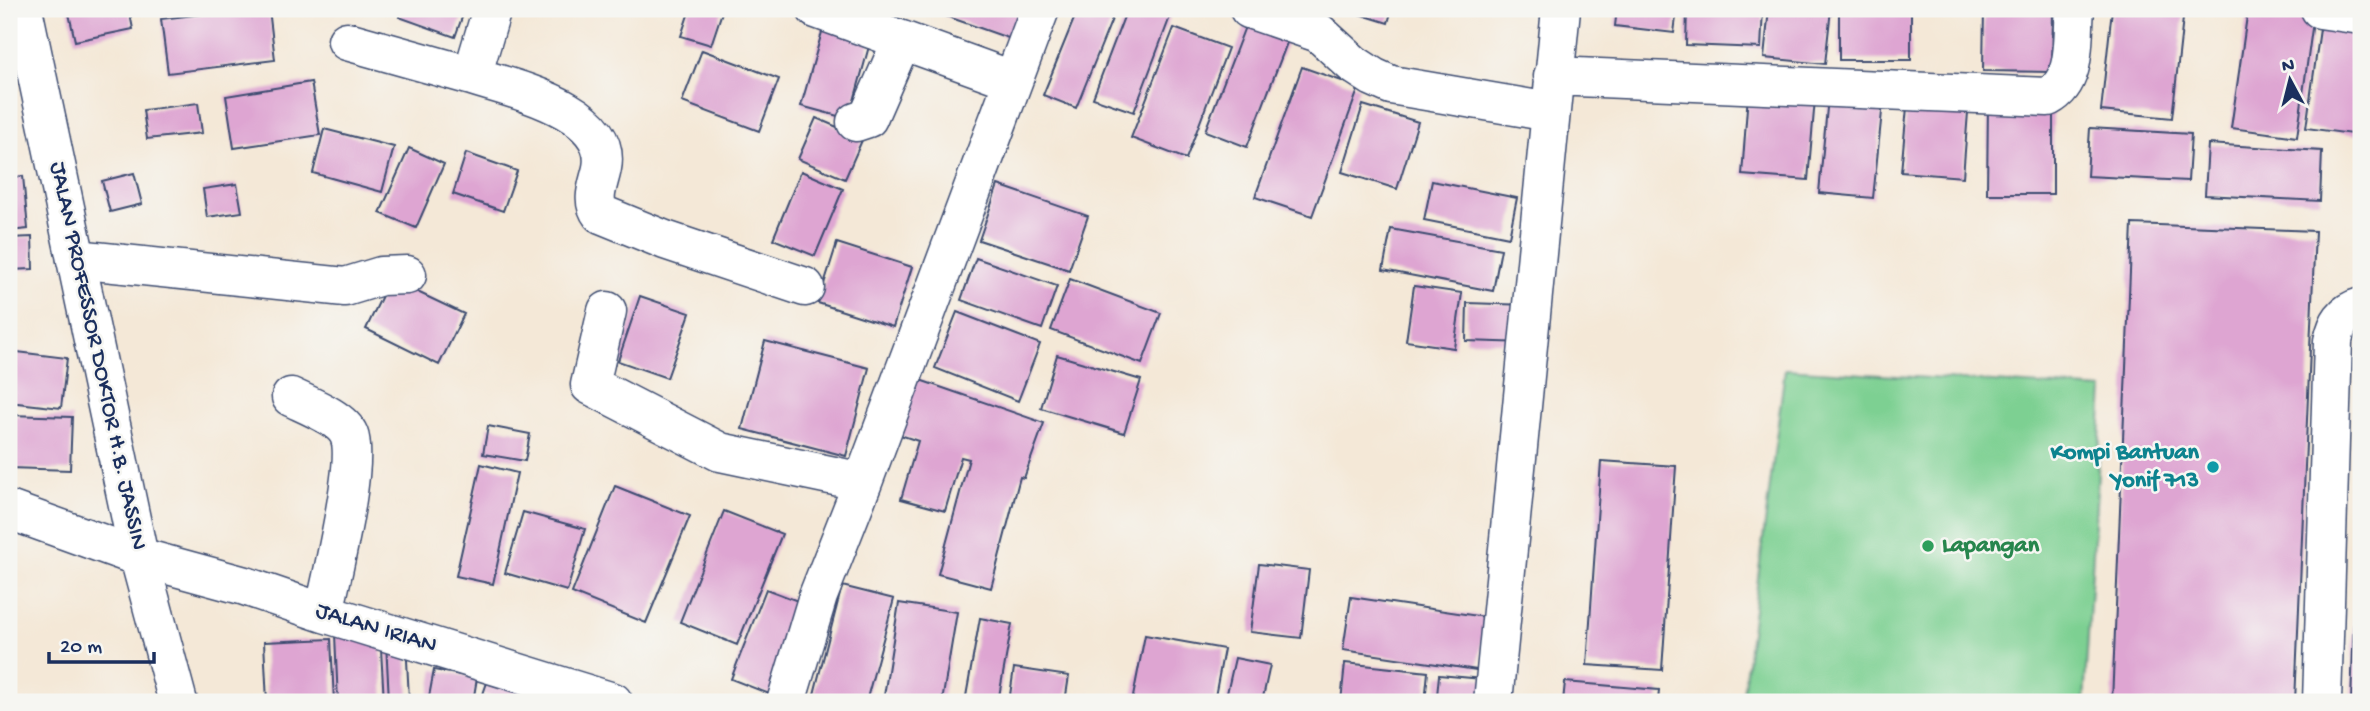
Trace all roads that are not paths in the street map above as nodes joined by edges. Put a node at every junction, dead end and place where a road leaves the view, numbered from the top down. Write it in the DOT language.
graph roads {
  1 [pos="23,9"];
  2 [pos="492,9"];
  3 [pos="816,9"];
  4 [pos="1040,9"];
  5 [pos="1249,9"];
  6 [pos="1561,9"];
  7 [pos="2074,9"];
  8 [pos="2320,9"];
  9 [pos="2361,15"];
  10 [pos="1321,21"];
  11 [pos="902,40"];
  12 [pos="347,41"];
  13 [pos="472,75"];
  14 [pos="1012,80"];
  15 [pos="1551,94"];
  16 [pos="856,122"];
  17 [pos="76,259"];
  18 [pos="407,275"];
  19 [pos="805,288"];
  20 [pos="2361,307"];
  21 [pos="607,311"];
  22 [pos="291,397"];
  23 [pos="863,482"];
  24 [pos="9,510"];
  25 [pos="139,557"];
  26 [pos="324,613"];
  27 [pos="178,702"];
  28 [pos="613,702"];
  29 [pos="786,702"];
  30 [pos="1493,702"];
  31 [pos="2322,702"];
  1 -- 17 [label="main road, JALAN PROFESSOR DOKTOR H.B. JASSIN"];
  2 -- 13 [label="main road"];
  3 -- 11 [label="main road"];
  4 -- 14 [label="main road"];
  5 -- 10 [label="main road"];
  6 -- 15 [label="main road"];
  7 -- 15 [label="main road"];
  8 -- 9 [label="main road"];
  10 -- 15 [label="main road"];
  11 -- 14 [label="main road"];
  11 -- 16 [label="main road"];
  12 -- 13 [label="main road"];
  13 -- 19 [label="main road"];
  14 -- 23 [label="main road"];
  15 -- 30 [label="main road"];
  17 -- 18 [label="main road"];
  17 -- 25 [label="main road, JALAN PROFESSOR DOKTOR H.B. JASSIN"];
  20 -- 31 [label="main road"];
  21 -- 23 [label="main road"];
  22 -- 26 [label="main road"];
  23 -- 29 [label="main road"];
  24 -- 25 [label="main road, JALAN IRIAN"];
  25 -- 26 [label="main road, JALAN IRIAN"];
  25 -- 27 [label="main road, JALAN PROFESSOR DOKTOR H.B. JASSIN"];
  26 -- 28 [label="main road, JALAN IRIAN"];
}
